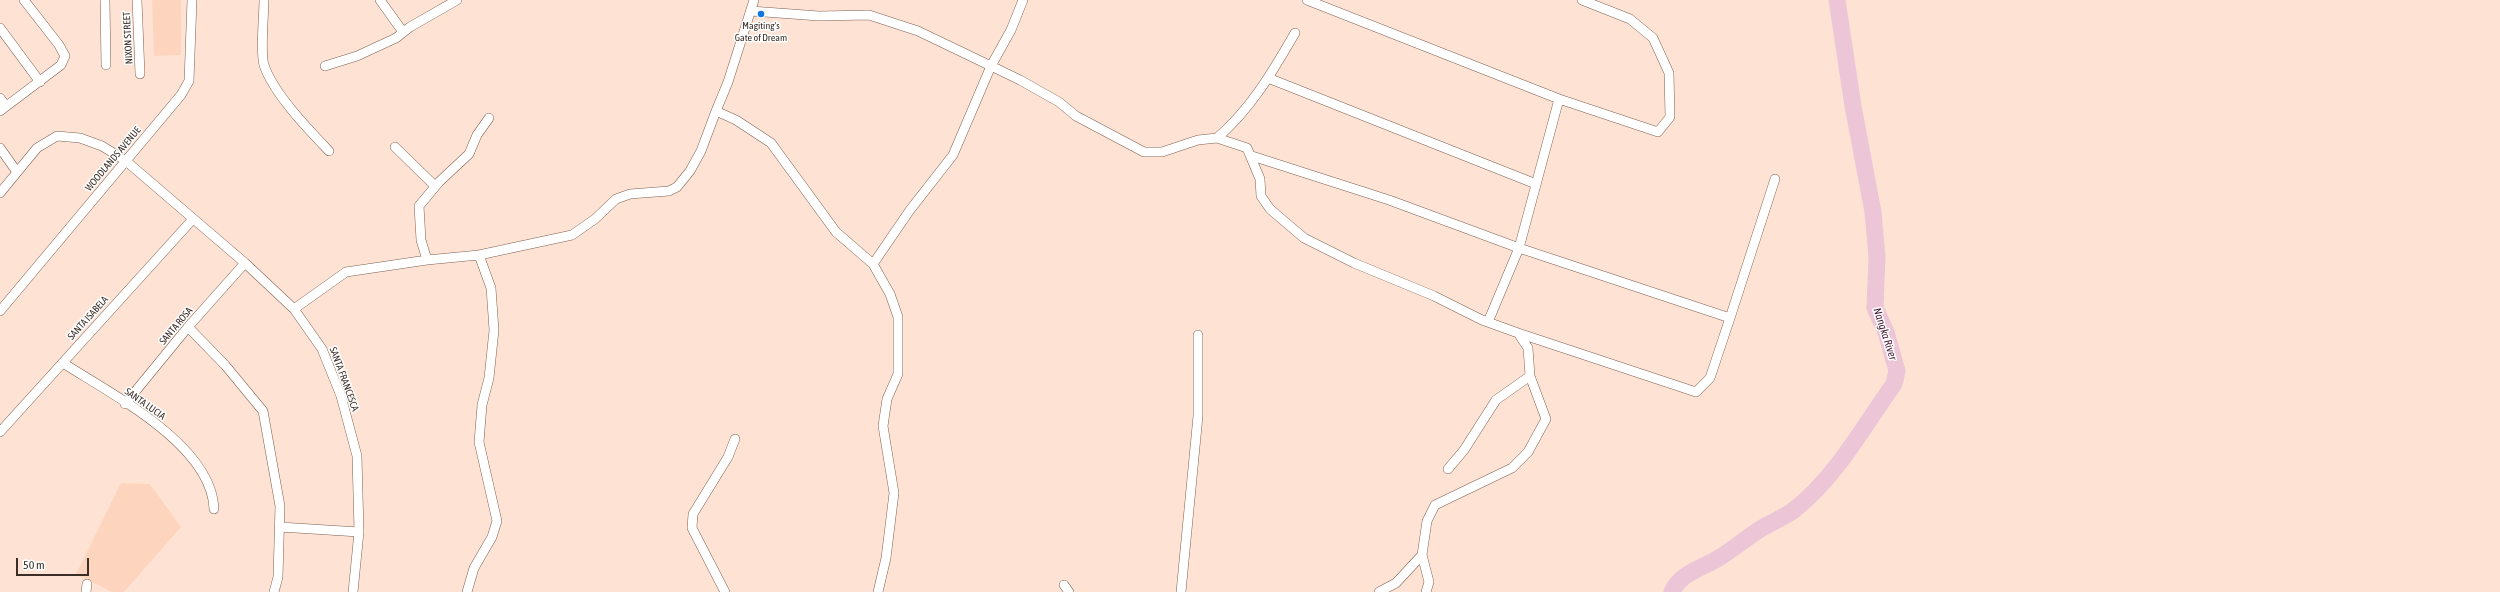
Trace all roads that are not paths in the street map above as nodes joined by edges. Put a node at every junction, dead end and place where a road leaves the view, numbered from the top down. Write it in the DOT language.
graph roads {
  1 [pos="24,0"];
  2 [pos="105,0"];
  3 [pos="137,0"];
  4 [pos="192,0"];
  5 [pos="264,0"];
  6 [pos="380,0"];
  7 [pos="457,0"];
  8 [pos="754,0"];
  9 [pos="1023,0"];
  10 [pos="1307,0"];
  11 [pos="1582,0"];
  12 [pos="751,11"];
  13 [pos="0,28"];
  14 [pos="403,32"];
  15 [pos="1295,33"];
  16 [pos="106,65"];
  17 [pos="324,66"];
  18 [pos="991,66"];
  19 [pos="140,74"];
  20 [pos="1268,78"];
  21 [pos="40,82"];
  22 [pos="0,98"];
  23 [pos="1559,99"];
  24 [pos="3,108"];
  25 [pos="716,111"];
  26 [pos="489,118"];
  27 [pos="1217,138"];
  28 [pos="395,147"];
  29 [pos="0,148"];
  30 [pos="329,151"];
  31 [pos="1252,156"];
  32 [pos="126,161"];
  33 [pos="17,172"];
  34 [pos="1775,179"];
  35 [pos="1536,184"];
  36 [pos="435,186"];
  37 [pos="0,193"];
  38 [pos="193,219"];
  39 [pos="1519,248"];
  40 [pos="479,255"];
  41 [pos="427,260"];
  42 [pos="245,263"];
  43 [pos="873,264"];
  44 [pos="294,309"];
  45 [pos="0,311"];
  46 [pos="1730,318"];
  47 [pos="1488,322"];
  48 [pos="188,327"];
  49 [pos="1518,334"];
  50 [pos="1198,335"];
  51 [pos="62,363"];
  52 [pos="1530,376"];
  53 [pos="125,404"];
  54 [pos="0,432"];
  55 [pos="735,439"];
  56 [pos="1448,469"];
  57 [pos="214,509"];
  58 [pos="280,527"];
  59 [pos="358,532"];
  60 [pos="1422,555"];
  61 [pos="274,592"];
  62 [pos="352,592"];
  63 [pos="467,592"];
  64 [pos="725,592"];
  65 [pos="878,592"];
  66 [pos="1181,592"];
  67 [pos="1379,592"];
  68 [pos="1426,592"];
  1 -- 21 [label="street"];
  2 -- 16 [label="street"];
  3 -- 19 [label="street, NIXON STREET"];
  4 -- 32 [label="street, WOODLANDS AVENUE"];
  5 -- 30 [label="street"];
  6 -- 14 [label="street"];
  7 -- 14 [label="street"];
  8 -- 12 [label="street"];
  9 -- 18 [label="street"];
  10 -- 23 [label="street"];
  11 -- 23 [label="street"];
  12 -- 18 [label="street"];
  12 -- 25 [label="street"];
  13 -- 21 [label="street"];
  14 -- 17 [label="street"];
  15 -- 20 [label="street"];
  18 -- 27 [label="street"];
  18 -- 43 [label="street"];
  20 -- 27 [label="street"];
  20 -- 35 [label="street"];
  21 -- 24 [label="street"];
  22 -- 24 [label="street"];
  23 -- 35 [label="street"];
  25 -- 40 [label="street"];
  25 -- 43 [label="street"];
  26 -- 36 [label="street"];
  27 -- 31 [label="street"];
  28 -- 36 [label="street"];
  29 -- 33 [label="street"];
  31 -- 39 [label="street"];
  31 -- 47 [label="street"];
  32 -- 33 [label="street, SANTA FRANCESCA"];
  32 -- 38 [label="street, SANTA FRANCESCA"];
  32 -- 45 [label="street, WOODLANDS AVENUE"];
  33 -- 37 [label="street, SANTA FRANCESCA"];
  34 -- 46 [label="street"];
  35 -- 39 [label="street"];
  36 -- 41 [label="street"];
  38 -- 42 [label="street, SANTA FRANCESCA"];
  38 -- 51 [label="street, SANTA ISABELA"];
  39 -- 46 [label="street"];
  39 -- 47 [label="street"];
  40 -- 41 [label="street"];
  40 -- 63 [label="street"];
  41 -- 44 [label="street"];
  42 -- 44 [label="street, SANTA FRANCESCA"];
  42 -- 48 [label="street, SANTA ROSA"];
  43 -- 65 [label="street"];
  44 -- 59 [label="street, SANTA FRANCESCA"];
  46 -- 49 [label="street"];
  47 -- 49 [label="street"];
  48 -- 53 [label="street, SANTA ROSA"];
  48 -- 58 [label="street"];
  49 -- 52 [label="street"];
  50 -- 66 [label="street"];
  51 -- 53 [label="street, SANTA LUCIA"];
  51 -- 54 [label="street, SANTA ISABELA"];
  52 -- 56 [label="street"];
  52 -- 60 [label="street"];
  53 -- 57 [label="street, SANTA LUCIA"];
  55 -- 64 [label="street"];
  58 -- 59 [label="street"];
  58 -- 61 [label="street"];
  59 -- 62 [label="street, SANTA FRANCESCA"];
  60 -- 67 [label="street"];
  60 -- 68 [label="street"];
}
